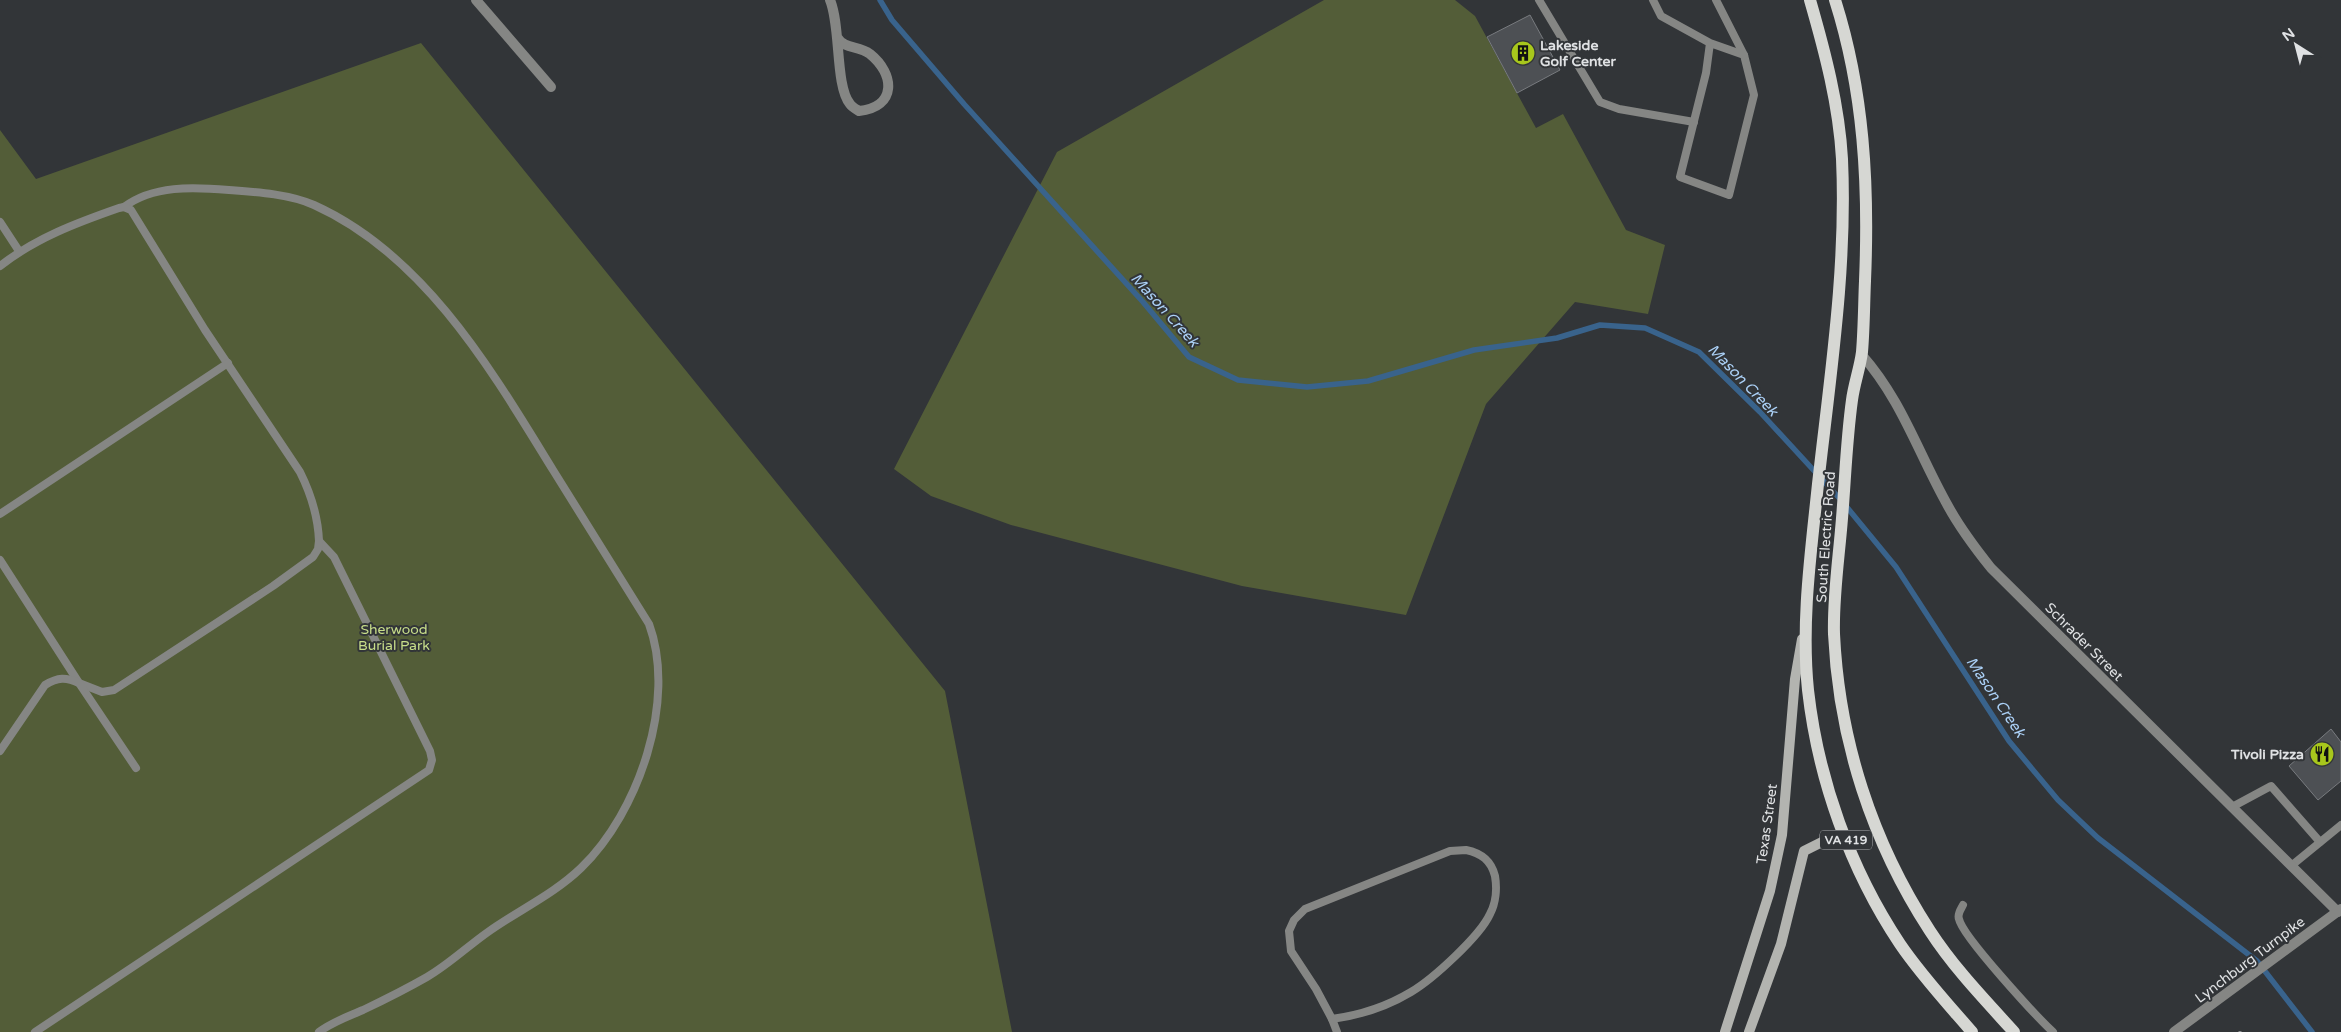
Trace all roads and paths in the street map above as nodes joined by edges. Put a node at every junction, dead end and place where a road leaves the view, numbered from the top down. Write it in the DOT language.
graph roads {
  1 [pos="476,0"];
  2 [pos="830,0"];
  3 [pos="1539,0"];
  4 [pos="1653,0"];
  5 [pos="1716,0"];
  6 [pos="1810,0"];
  7 [pos="1835,0"];
  8 [pos="837,37"];
  9 [pos="1710,43"];
  10 [pos="1744,55"];
  11 [pos="551,87"];
  12 [pos="1694,122"];
  13 [pos="124,207"];
  14 [pos="0,222"];
  15 [pos="19,251"];
  16 [pos="0,266"];
  17 [pos="1861,354"];
  18 [pos="228,363"];
  19 [pos="0,514"];
  20 [pos="319,541"];
  21 [pos="0,560"];
  22 [pos="1806,614"];
  23 [pos="79,682"];
  24 [pos="0,751"];
  25 [pos="136,768"];
  26 [pos="2232,807"];
  27 [pos="2341,825"];
  28 [pos="1846,840"];
  29 [pos="2320,842"];
  30 [pos="2291,866"];
  31 [pos="1963,905"];
  32 [pos="2339,910"];
  33 [pos="1332,1019"];
  34 [pos="35,1032"];
  35 [pos="319,1032"];
  36 [pos="1337,1032"];
  37 [pos="1725,1032"];
  38 [pos="1749,1032"];
  39 [pos="1972,1032"];
  40 [pos="2014,1032"];
  41 [pos="2053,1032"];
  42 [pos="2174,1032"];
  1 -- 11 [label="street"];
  2 -- 8 [label="street"];
  3 -- 12 [label="lane"];
  4 -- 9 [label="lane"];
  5 -- 10 [label="lane"];
  6 -- 22 [label="main road, South Electric Road"];
  7 -- 17 [label="main road, South Electric Road"];
  8 -- 8 [label="street"];
  9 -- 10 [label="lane"];
  9 -- 12 [label="lane"];
  10 -- 12 [label="lane"];
  13 -- 15 [label="lane"];
  13 -- 18 [label="lane"];
  13 -- 35 [label="lane"];
  14 -- 15 [label="lane"];
  15 -- 16 [label="lane"];
  17 -- 26 [label="street, Schrader Street"];
  17 -- 40 [label="main road, South Electric Road"];
  18 -- 19 [label="lane"];
  18 -- 20 [label="lane"];
  20 -- 23 [label="lane"];
  20 -- 34 [label="lane"];
  21 -- 23 [label="lane"];
  22 -- 28 [label="main road, South Electric Road / VA 419"];
  22 -- 37 [label="main road, Texas Street"];
  23 -- 24 [label="lane"];
  23 -- 25 [label="lane"];
  26 -- 29 [label="lane"];
  26 -- 30 [label="street, Schrader Street"];
  27 -- 29 [label="lane"];
  28 -- 38 [label="main road"];
  28 -- 39 [label="main road, South Electric Road / VA 419"];
  29 -- 30 [label="lane"];
  30 -- 32 [label="street, Schrader Street"];
  31 -- 41 [label="lane"];
  32 -- 42 [label="street, Lynchburg Turnpike"];
  33 -- 33 [label="lane"];
  33 -- 36 [label="lane"];
}
